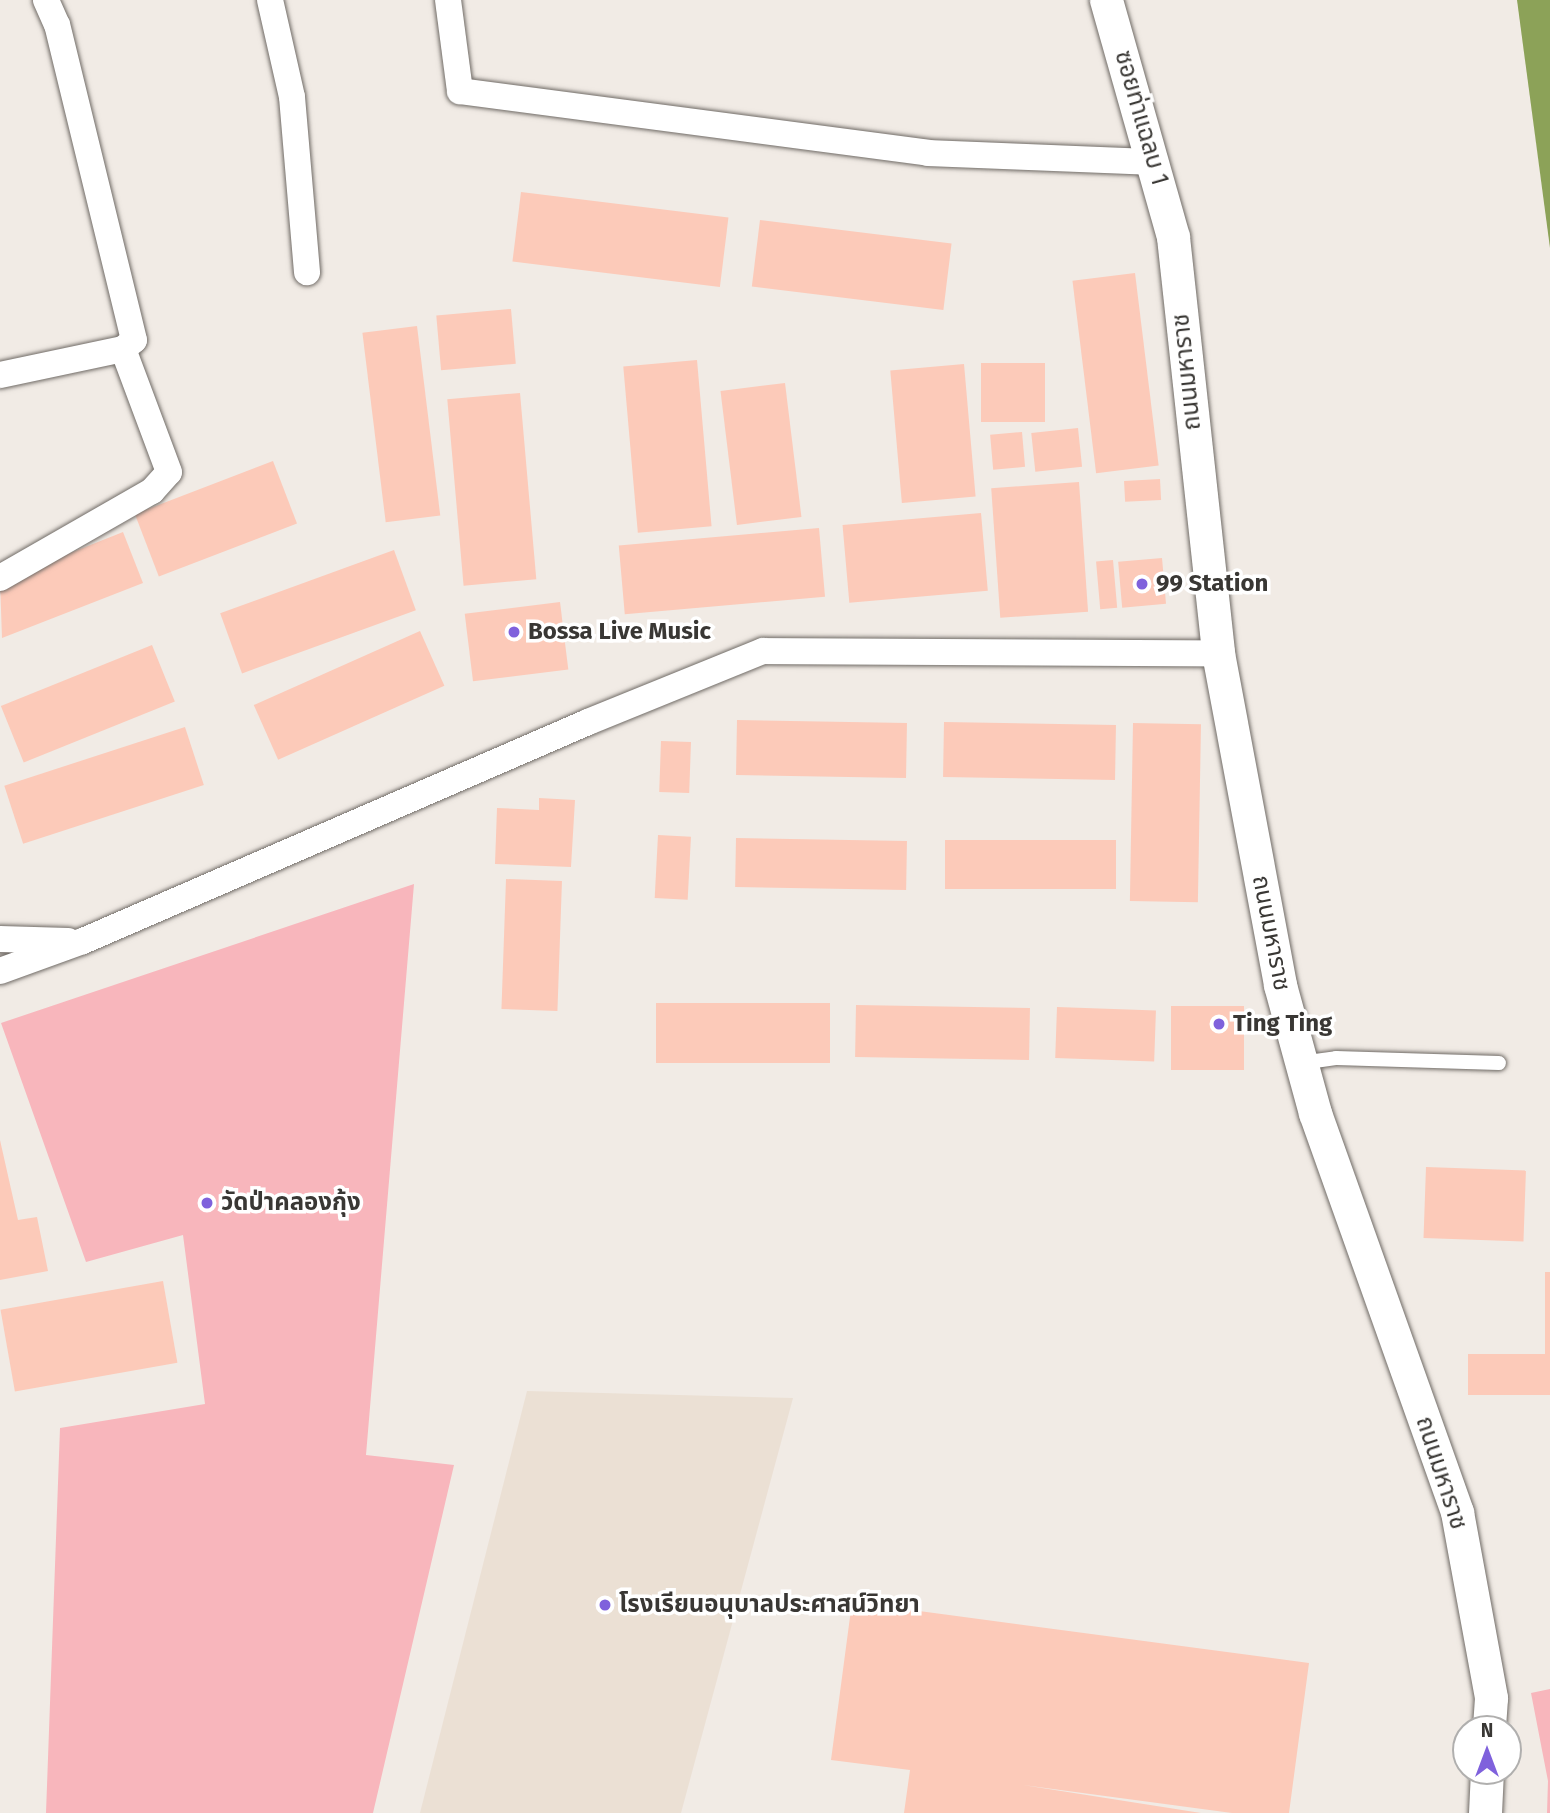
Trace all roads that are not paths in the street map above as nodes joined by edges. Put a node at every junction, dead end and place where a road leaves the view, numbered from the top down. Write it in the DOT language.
graph roads {
  1 [pos="46,0"];
  2 [pos="270,0"];
  3 [pos="448,0"];
  4 [pos="1106,0"];
  5 [pos="1155,162"];
  6 [pos="1173,237"];
  7 [pos="307,272"];
  8 [pos="123,349"];
  9 [pos="0,375"];
  10 [pos="0,578"];
  11 [pos="1218,653"];
  12 [pos="0,939"];
  13 [pos="83,941"];
  14 [pos="0,971"];
  15 [pos="1301,1063"];
  16 [pos="1499,1063"];
  17 [pos="1490,1715"];
  18 [pos="1486,1785"];
  19 [pos="1485,1813"];
  1 -- 8 [label="street"];
  2 -- 7 [label="street"];
  3 -- 5 [label="street"];
  4 -- 5 [label="street, ซอยท่าแฉลบ 1"];
  5 -- 6 [label="street, ซอยท่าแฉลบ 1"];
  6 -- 11 [label="street, ถนนมหาราช"];
  8 -- 9 [label="street"];
  8 -- 10 [label="street"];
  11 -- 13 [label="street"];
  11 -- 15 [label="street, ถนนมหาราช"];
  12 -- 13 [label="street"];
  13 -- 14 [label="street"];
  15 -- 16 [label="lane"];
  15 -- 17 [label="street, ถนนมหาราช"];
  18 -- 19 [label="street"];
}
